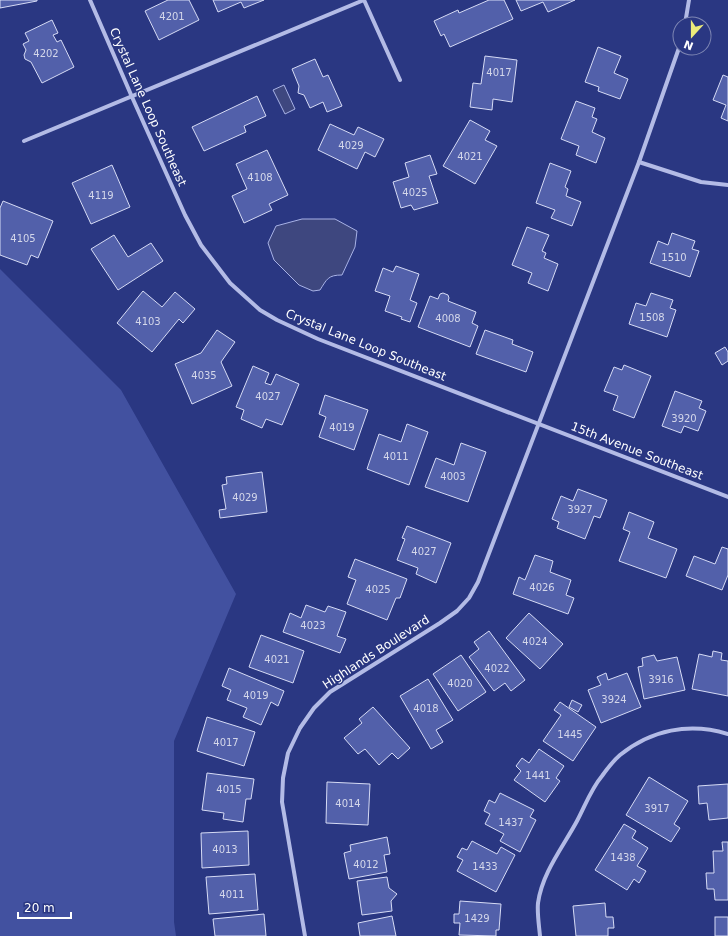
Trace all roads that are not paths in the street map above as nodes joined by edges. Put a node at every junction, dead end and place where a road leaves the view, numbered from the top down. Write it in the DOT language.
graph roads {
  1 [pos="90,0"];
  2 [pos="364,0"];
  3 [pos="689,0"];
  4 [pos="687,16"];
  5 [pos="676,56"];
  6 [pos="400,80"];
  7 [pos="132,97"];
  8 [pos="24,141"];
  9 [pos="639,162"];
  10 [pos="728,185"];
  11 [pos="538,423"];
  12 [pos="728,497"];
  13 [pos="728,734"];
  14 [pos="305,936"];
  15 [pos="540,936"];
  1 -- 7 [label="street, Crystal Lane Loop Southeast"];
  2 -- 6 [label="street"];
  2 -- 7 [label="street"];
  3 -- 4 [label="street"];
  5 -- 9 [label="street"];
  7 -- 8 [label="street"];
  7 -- 11 [label="street, Crystal Lane Loop Southeast"];
  9 -- 10 [label="street"];
  9 -- 11 [label="street"];
  11 -- 12 [label="street, 15th Avenue Southeast"];
  11 -- 14 [label="street, Highlands Boulevard"];
  13 -- 15 [label="street"];
}
